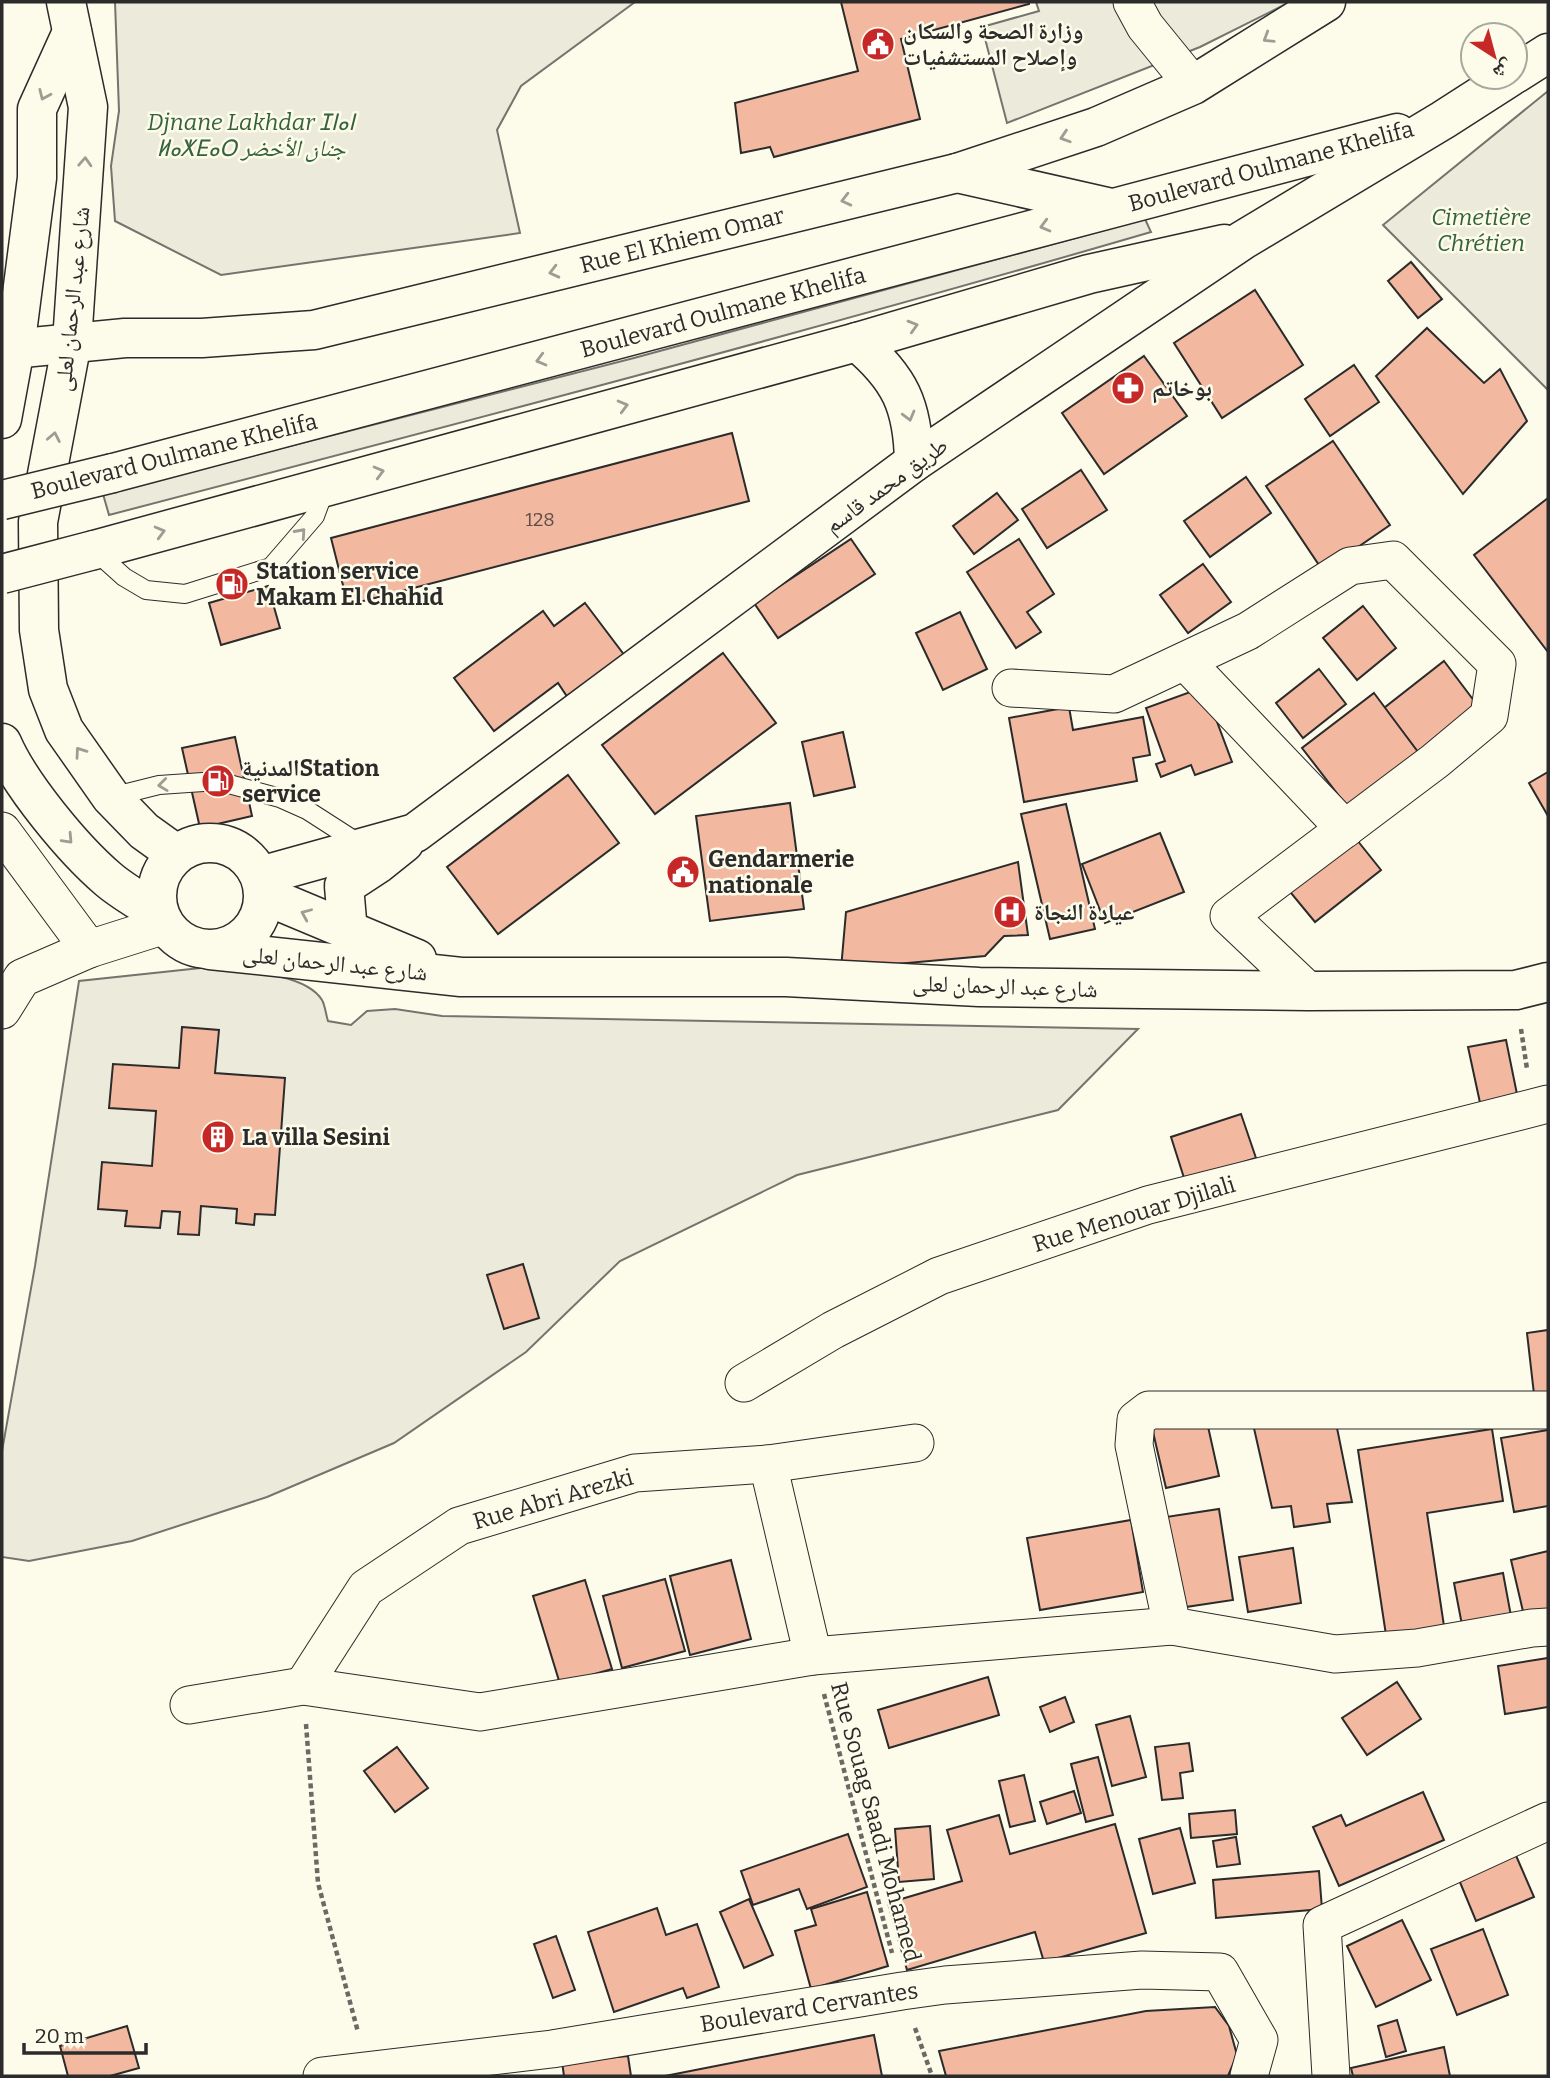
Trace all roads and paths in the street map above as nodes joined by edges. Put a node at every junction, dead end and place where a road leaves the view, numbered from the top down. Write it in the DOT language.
graph roads {
  1 [pos="1132,2"];
  2 [pos="1326,2"];
  3 [pos="69,17"];
  4 [pos="1548,53"];
  5 [pos="1529,65"];
  6 [pos="1193,85"];
  7 [pos="1488,91"];
  8 [pos="1443,120"];
  9 [pos="957,173"];
  10 [pos="1173,193"];
  11 [pos="1112,209"];
  12 [pos="1242,240"];
  13 [pos="1189,252"];
  14 [pos="72,342"];
  15 [pos="857,342"];
  16 [pos="8,349"];
  17 [pos="2,419"];
  18 [pos="914,462"];
  19 [pos="326,487"];
  20 [pos="2,500"];
  21 [pos="94,550"];
  22 [pos="2,574"];
  23 [pos="1185,661"];
  24 [pos="1011,688"];
  25 [pos="2,743"];
  26 [pos="111,797"];
  27 [pos="1345,829"];
  28 [pos="2,831"];
  29 [pos="415,833"];
  30 [pos="363,846"];
  31 [pos="176,854"];
  32 [pos="262,886"];
  33 [pos="161,919"];
  34 [pos="348,932"];
  35 [pos="89,949"];
  36 [pos="210,950"];
  37 [pos="461,977"];
  38 [pos="1532,986"];
  39 [pos="1308,991"];
  40 [pos="2,1010"];
  41 [pos="1540,1106"];
  42 [pos="744,1383"];
  43 [pos="1548,1410"];
  44 [pos="915,1443"];
  45 [pos="768,1464"];
  46 [pos="1172,1626"];
  47 [pos="1548,1627"];
  48 [pos="813,1656"];
  49 [pos="303,1686"];
  50 [pos="189,1705"];
  51 [pos="1548,1821"];
  52 [pos="902,1991"];
  53 [pos="368,2070"];
  54 [pos="322,2076"];
  55 [pos="932,2076"];
  56 [pos="1249,2076"];
  57 [pos="1331,2076"];
  1 -- 6 [label="street"];
  2 -- 6 [label="main road, Rue El Khiem Omar, one-way"];
  14 -- 3 [label="main road, شارع عبد الرحمان لعلى, one-way"];
  3 -- 16 [label="main road, شارع عبد الرحمان لعلى, one-way"];
  4 -- 5 [label="main road"];
  6 -- 9 [label="main road, Rue El Khiem Omar, one-way"];
  7 -- 8 [label="main road, طريق محمد قاسم"];
  8 -- 10 [label="main road, Boulevard Oulmane Khelifa"];
  8 -- 12 [label="main road, طريق محمد قاسم"];
  9 -- 11 [label="main road"];
  9 -- 14 [label="main road, Rue El Khiem Omar, one-way"];
  10 -- 11 [label="main road, Boulevard Oulmane Khelifa"];
  10 -- 13 [label="main road"];
  11 -- 20 [label="main road, Boulevard Oulmane Khelifa, one-way, bridge"];
  12 -- 13 [label="main road"];
  12 -- 18 [label="main road, طريق محمد قاسم"];
  15 -- 13 [label="main road, one-way"];
  14 -- 16 [label="main road, Rue El Khiem Omar"];
  26 -- 14 [label="main road, شارع عبد الرحمان لعلى, one-way"];
  15 -- 18 [label="main road, one-way"];
  19 -- 15 [label="main road, one-way"];
  16 -- 17 [label="main road, شارع عبد الرحمان لعلى"];
  18 -- 29 [label="main road, طريق محمد قاسم"];
  21 -- 19 [label="main road, one-way"];
  21 -- 19 [label="lane, one-way"];
  21 -- 22 [label="main road, bridge"];
  23 -- 24 [label="street"];
  23 -- 27 [label="street"];
  23 -- 27 [label="street"];
  25 -- 33 [label="main road, one-way"];
  30 -- 26 [label="lane, one-way"];
  26 -- 31 [label="main road, شارع عبد الرحمان لعلى"];
  27 -- 39 [label="street"];
  28 -- 35 [label="street"];
  29 -- 30 [label="main road, طريق محمد قاسم"];
  29 -- 34 [label="main road, شارع عبد الرحمان لعلى"];
  30 -- 32 [label="main road, طريق محمد قاسم"];
  31 -- 32 [label="main road"];
  31 -- 33 [label="main road"];
  34 -- 32 [label="main road, شارع عبد الرحمان لعلى, one-way"];
  32 -- 36 [label="main road"];
  33 -- 35 [label="street"];
  33 -- 36 [label="main road"];
  34 -- 37 [label="main road, شارع عبد الرحمان لعلى"];
  35 -- 40 [label="street"];
  36 -- 37 [label="main road, شارع عبد الرحمان لعلى"];
  37 -- 39 [label="main road, شارع عبد الرحمان لعلى"];
  38 -- 39 [label="main road, شارع عبد الرحمان لعلى"];
  38 -- 41 [label="path"];
  41 -- 42 [label="street, Rue Menouar Djilali"];
  43 -- 46 [label="street"];
  44 -- 45 [label="street, Rue Abri Arezki"];
  45 -- 48 [label="street"];
  45 -- 49 [label="street, Rue Abri Arezki"];
  46 -- 47 [label="street"];
  46 -- 48 [label="street"];
  48 -- 49 [label="street"];
  48 -- 52 [label="path, Rue Souag Saadi Mohamed"];
  49 -- 50 [label="street"];
  49 -- 53 [label="path"];
  51 -- 57 [label="street"];
  52 -- 53 [label="street, Boulevard Cervantes"];
  52 -- 55 [label="path, Rue Souag Saadi Mohamed"];
  52 -- 56 [label="street, Boulevard Cervantes"];
  53 -- 54 [label="street, Boulevard Cervantes"];
}
